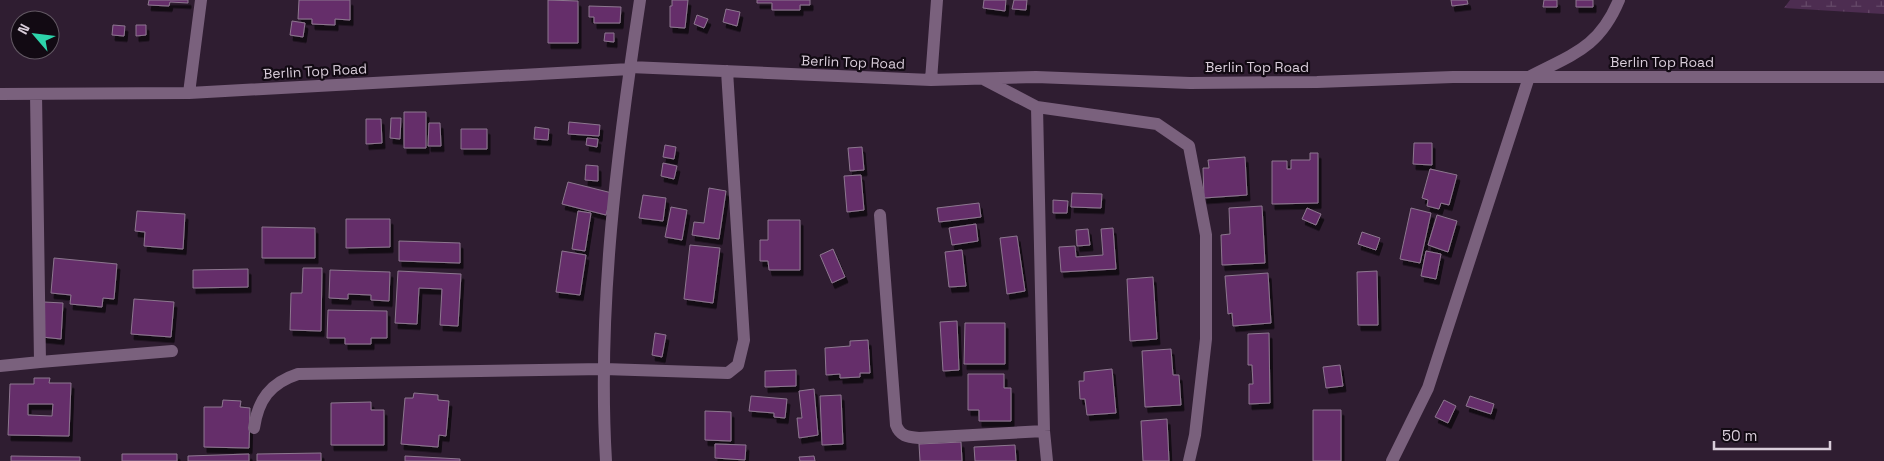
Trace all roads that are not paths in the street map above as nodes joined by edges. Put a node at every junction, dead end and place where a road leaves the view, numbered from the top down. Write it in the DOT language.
graph roads {
  1 [pos="201,0"];
  2 [pos="640,0"];
  3 [pos="937,0"];
  4 [pos="1619,0"];
  5 [pos="630,68"];
  6 [pos="727,71"];
  7 [pos="1529,77"];
  8 [pos="1884,77"];
  9 [pos="983,78"];
  10 [pos="931,80"];
  11 [pos="189,93"];
  12 [pos="0,94"];
  13 [pos="36,94"];
  14 [pos="1037,107"];
  15 [pos="880,215"];
  16 [pos="172,351"];
  17 [pos="40,362"];
  18 [pos="0,366"];
  19 [pos="604,369"];
  20 [pos="254,428"];
  21 [pos="1044,431"];
  22 [pos="606,461"];
  23 [pos="1047,461"];
  24 [pos="1189,461"];
  25 [pos="1392,461"];
  1 -- 11 [label="street"];
  2 -- 5 [label="street"];
  3 -- 10 [label="street"];
  4 -- 7 [label="street"];
  5 -- 6 [label="street, Berlin Top Road"];
  5 -- 11 [label="street, Berlin Top Road"];
  5 -- 19 [label="street"];
  6 -- 10 [label="street, Berlin Top Road"];
  6 -- 19 [label="street"];
  7 -- 8 [label="street, Berlin Top Road"];
  7 -- 9 [label="street, Berlin Top Road"];
  7 -- 25 [label="street"];
  9 -- 10 [label="street, Berlin Top Road"];
  9 -- 14 [label="street"];
  11 -- 13 [label="street, Berlin Top Road"];
  12 -- 13 [label="street, Berlin Top Road"];
  13 -- 17 [label="street"];
  14 -- 21 [label="street"];
  14 -- 24 [label="street"];
  15 -- 21 [label="street"];
  16 -- 17 [label="street"];
  17 -- 18 [label="street"];
  19 -- 20 [label="street"];
  19 -- 22 [label="street"];
  21 -- 23 [label="street"];
}
